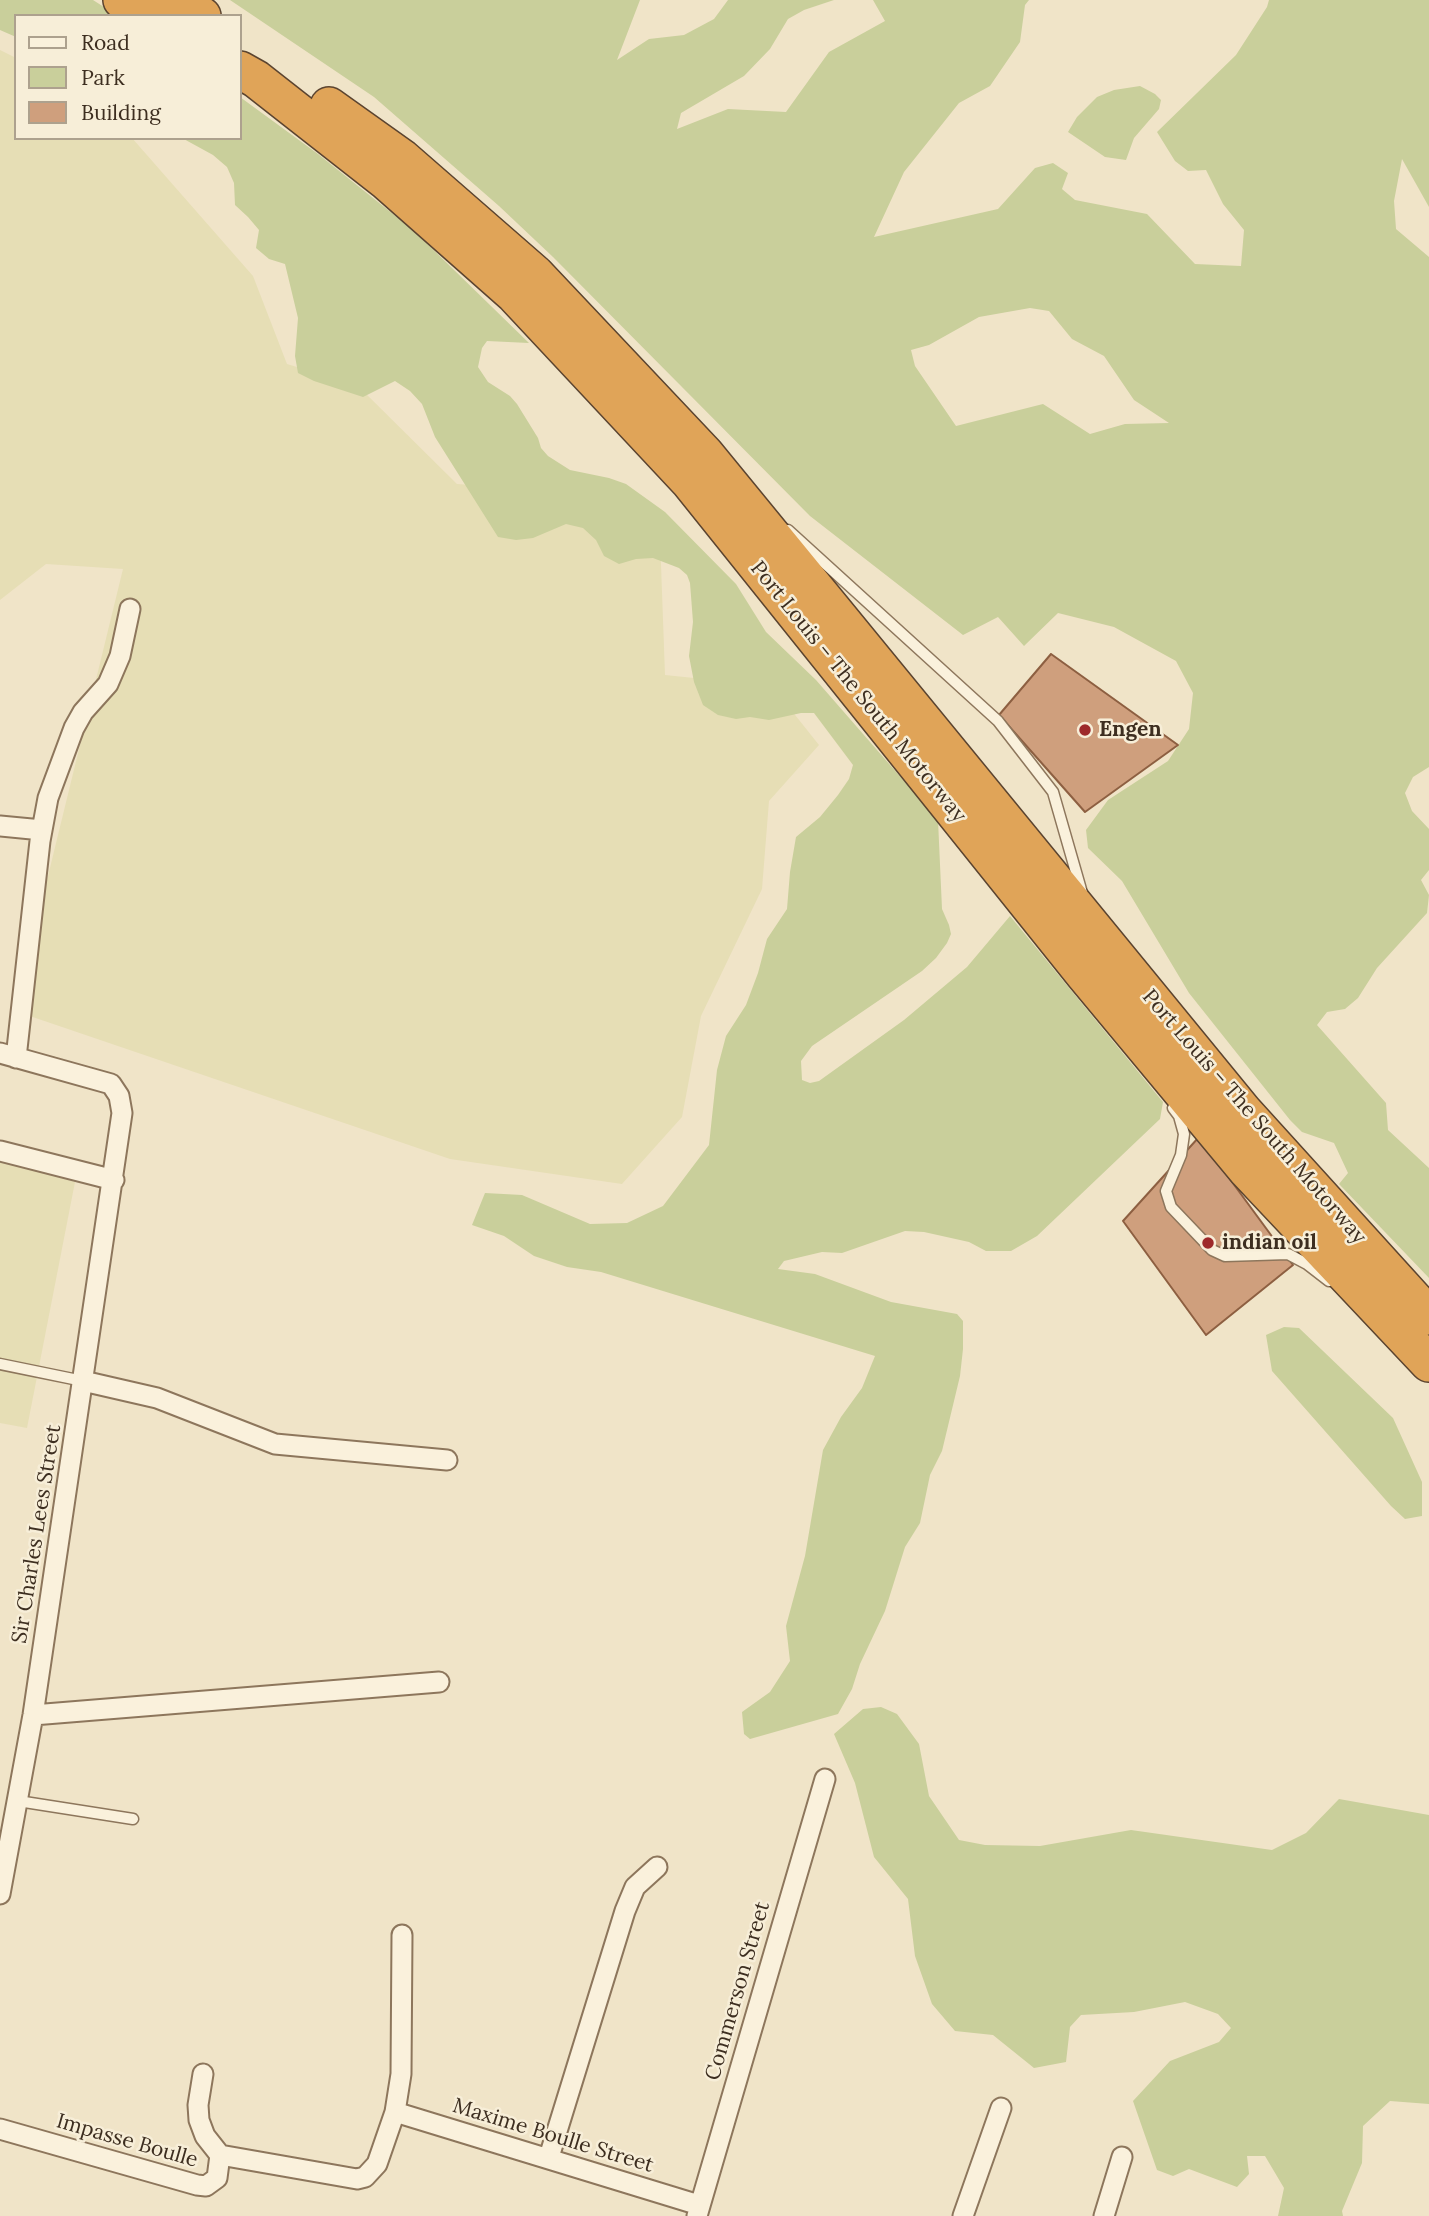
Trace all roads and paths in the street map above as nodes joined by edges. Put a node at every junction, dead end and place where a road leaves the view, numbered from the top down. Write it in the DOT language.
graph roads {
  1 [pos="122,0"];
  2 [pos="177,0"];
  3 [pos="146,14"];
  4 [pos="199,14"];
  5 [pos="242,44"];
  6 [pos="242,71"];
  7 [pos="705,454"];
  8 [pos="766,509"];
  9 [pos="776,518"];
  10 [pos="130,609"];
  11 [pos="0,825"];
  12 [pos="42,830"];
  13 [pos="1090,923"];
  14 [pos="1084,974"];
  15 [pos="1126,1042"];
  16 [pos="8,1056"];
  17 [pos="1164,1096"];
  18 [pos="0,1151"];
  19 [pos="114,1180"];
  20 [pos="1337,1288"];
  21 [pos="1358,1304"];
  22 [pos="1422,1341"];
  23 [pos="0,1364"];
  24 [pos="83,1381"];
  25 [pos="446,1460"];
  26 [pos="439,1682"];
  27 [pos="33,1715"];
  28 [pos="825,1779"];
  29 [pos="11,1809"];
  30 [pos="133,1819"];
  31 [pos="657,1867"];
  32 [pos="0,1894"];
  33 [pos="402,1935"];
  34 [pos="203,2074"];
  35 [pos="1001,2108"];
  36 [pos="395,2112"];
  37 [pos="0,2129"];
  38 [pos="220,2155"];
  39 [pos="549,2157"];
  40 [pos="1122,2157"];
  41 [pos="698,2210"];
  42 [pos="963,2216"];
  43 [pos="1104,2216"];
  1 -- 3 [label="highway"];
  2 -- 4 [label="highway"];
  5 -- 7 [label="highway, Port Louis – The South Motorway"];
  6 -- 14 [label="highway, Port Louis – The South Motorway"];
  7 -- 8 [label="lane"];
  7 -- 13 [label="highway, Port Louis – The South Motorway"];
  9 -- 13 [label="lane"];
  10 -- 12 [label="street"];
  11 -- 12 [label="street"];
  12 -- 16 [label="street"];
  13 -- 22 [label="highway, Port Louis – The South Motorway"];
  14 -- 15 [label="lane"];
  14 -- 22 [label="highway, Port Louis – The South Motorway"];
  16 -- 19 [label="street, Sir Charles Lees Street"];
  17 -- 20 [label="lane"];
  18 -- 19 [label="street"];
  19 -- 24 [label="street, Sir Charles Lees Street"];
  21 -- 22 [label="lane"];
  23 -- 24 [label="lane"];
  24 -- 25 [label="street"];
  24 -- 27 [label="street, Sir Charles Lees Street"];
  26 -- 27 [label="street"];
  27 -- 29 [label="street, Sir Charles Lees Street"];
  28 -- 41 [label="street, Commerson Street"];
  29 -- 30 [label="lane"];
  29 -- 32 [label="street, Sir Charles Lees Street"];
  31 -- 39 [label="street"];
  33 -- 36 [label="street"];
  34 -- 38 [label="street"];
  35 -- 42 [label="street"];
  36 -- 38 [label="street"];
  36 -- 39 [label="street, Maxime Boulle Street"];
  37 -- 38 [label="street, Impasse Boulle"];
  39 -- 41 [label="street, Maxime Boulle Street"];
  40 -- 43 [label="street"];
}
